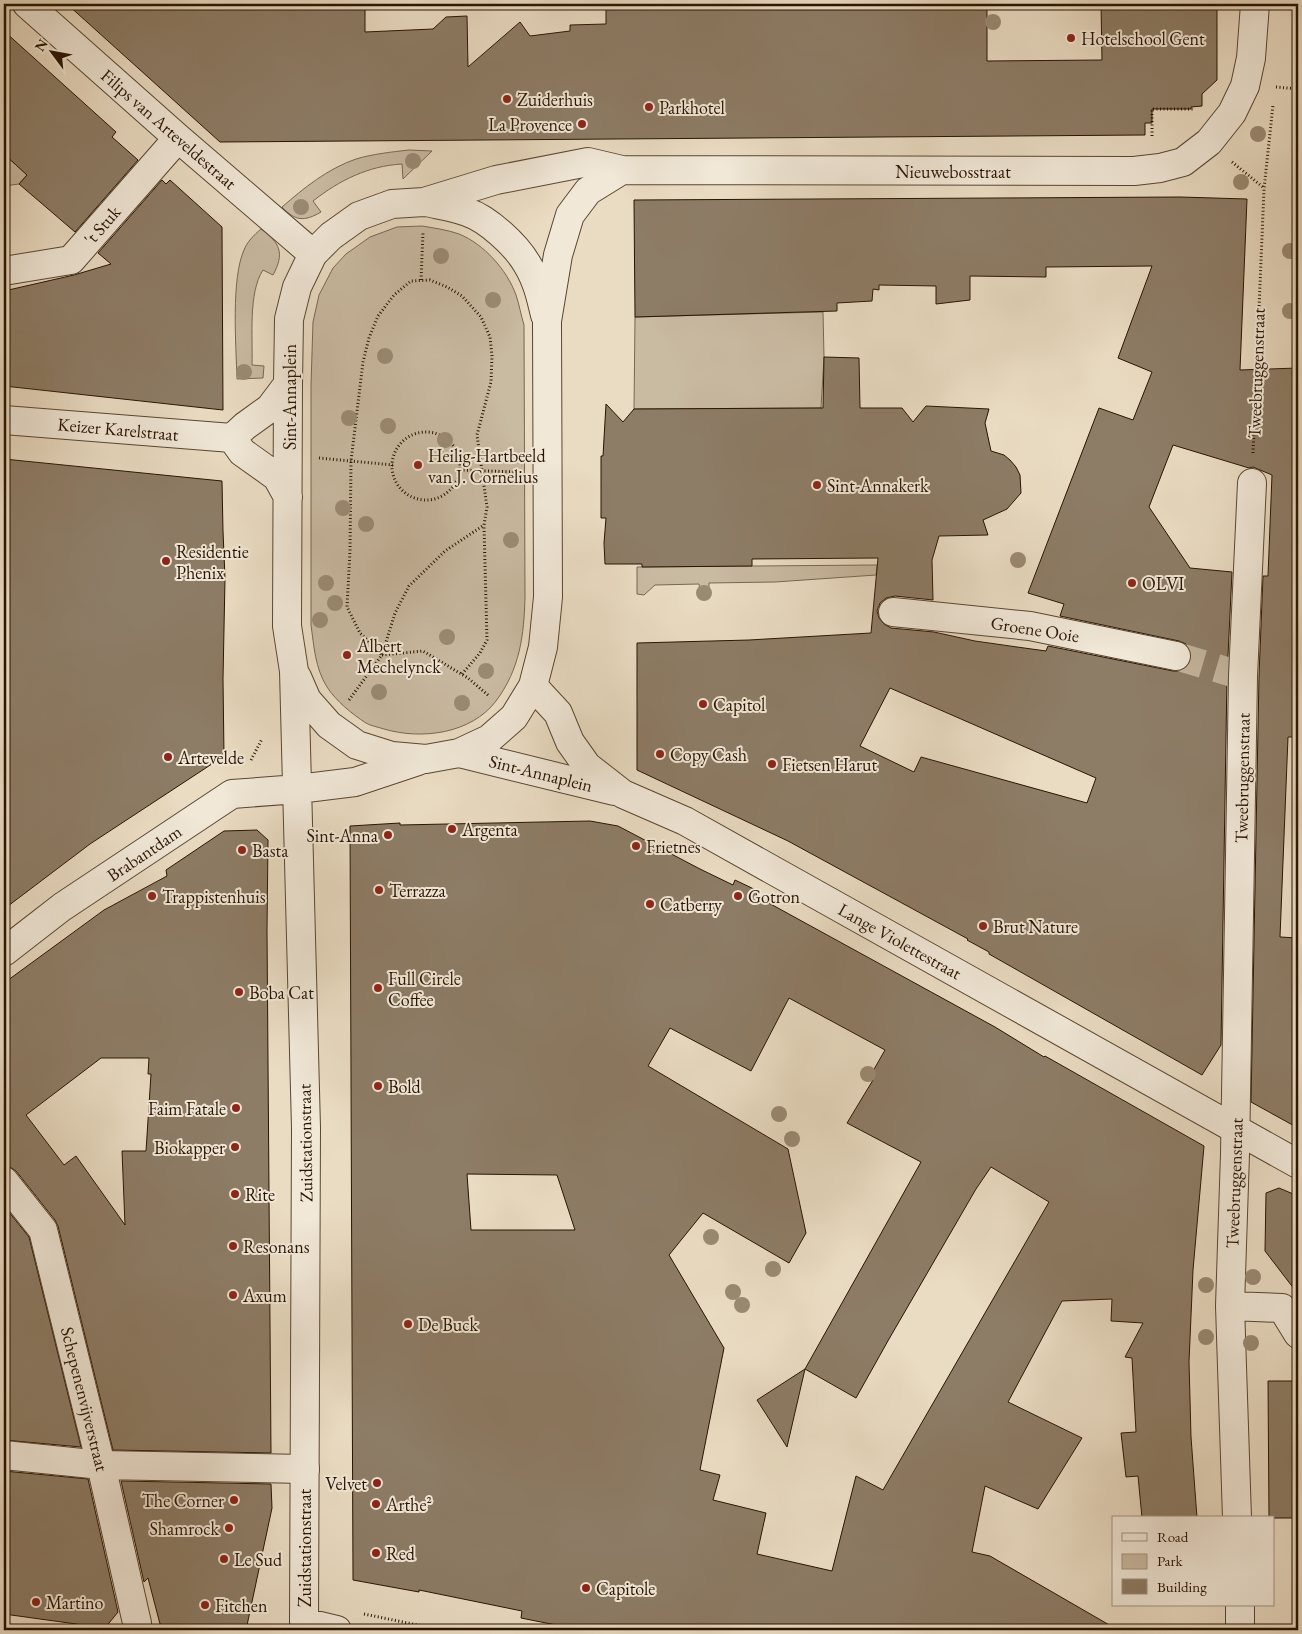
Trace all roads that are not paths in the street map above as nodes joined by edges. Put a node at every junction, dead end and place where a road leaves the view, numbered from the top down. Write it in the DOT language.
graph roads {
  1 [pos="27,4"];
  2 [pos="1255,4"];
  3 [pos="178,138"];
  4 [pos="622,170"];
  5 [pos="424,202"];
  6 [pos="313,254"];
  7 [pos="4,271"];
  8 [pos="547,321"];
  9 [pos="288,384"];
  10 [pos="4,420"];
  11 [pos="232,438"];
  12 [pos="1252,483"];
  13 [pos="288,497"];
  14 [pos="893,612"];
  15 [pos="1176,656"];
  16 [pos="294,671"];
  17 [pos="533,686"];
  18 [pos="459,752"];
  19 [pos="426,758"];
  20 [pos="298,789"];
  21 [pos="623,794"];
  22 [pos="4,952"];
  23 [pos="1236,1128"];
  24 [pos="1298,1164"];
  25 [pos="4,1180"];
  26 [pos="1230,1306"];
  27 [pos="1298,1334"];
  28 [pos="4,1455"];
  29 [pos="101,1465"];
  30 [pos="305,1469"];
  31 [pos="1237,1516"];
  32 [pos="1240,1606"];
  33 [pos="304,1626"];
  34 [pos="138,1630"];
  35 [pos="337,1630"];
  36 [pos="1240,1630"];
  1 -- 3 [label="street, Filips van Arteveldestraat"];
  2 -- 4 [label="street, Nieuwebosstraat"];
  3 -- 6 [label="street, Filips van Arteveldestraat"];
  3 -- 7 [label="street, 't Stuk"];
  4 -- 5 [label="street, Sint-Annaplein"];
  4 -- 8 [label="street, Sint-Annaplein"];
  5 -- 6 [label="street, Sint-Annaplein"];
  5 -- 8 [label="street, Sint-Annaplein"];
  6 -- 9 [label="street, Sint-Annaplein"];
  8 -- 17 [label="street, Sint-Annaplein"];
  9 -- 11 [label="street"];
  9 -- 13 [label="street, Sint-Annaplein"];
  10 -- 11 [label="street, Keizer Karelstraat"];
  11 -- 13 [label="street"];
  12 -- 23 [label="street, Tweebruggenstraat"];
  13 -- 16 [label="street, Sint-Annaplein"];
  14 -- 15 [label="street, Groene Ooie"];
  16 -- 19 [label="street, Sint-Annaplein"];
  16 -- 20 [label="street, Sint-Annaplein"];
  17 -- 18 [label="street, Sint-Annaplein"];
  17 -- 21 [label="street, Lange Violettestraat"];
  18 -- 19 [label="street, Sint-Annaplein"];
  18 -- 21 [label="street, Sint-Annaplein"];
  19 -- 20 [label="street"];
  20 -- 22 [label="street, Brabantdam"];
  20 -- 30 [label="street, Zuidstationstraat"];
  21 -- 23 [label="street, Lange Violettestraat"];
  23 -- 24 [label="street, Lange Violettestraat"];
  23 -- 26 [label="street, Tweebruggenstraat"];
  25 -- 29 [label="street, Schepenenvijverstraat"];
  26 -- 27 [label="street"];
  26 -- 31 [label="street, Tweebruggenstraat"];
  28 -- 29 [label="street"];
  29 -- 30 [label="street"];
  29 -- 34 [label="street, Schepenenvijverstraat"];
  30 -- 33 [label="street, Zuidstationstraat"];
  32 -- 36 [label="street"];
  33 -- 35 [label="street"];
}
